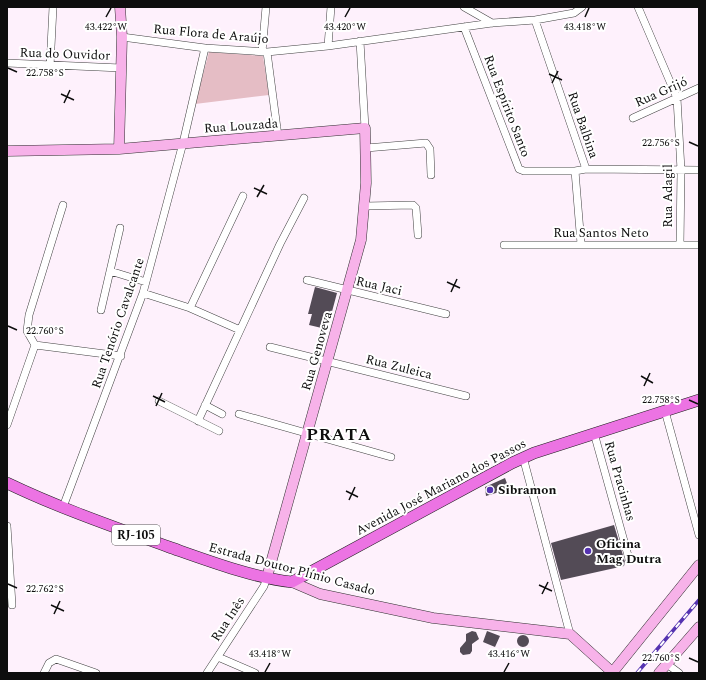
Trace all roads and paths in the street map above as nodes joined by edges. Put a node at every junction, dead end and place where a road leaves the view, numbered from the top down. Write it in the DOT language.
graph roads {
  1 [pos="53,7"];
  2 [pos="120,7"];
  3 [pos="266,7"];
  4 [pos="331,7"];
  5 [pos="464,7"];
  6 [pos="582,7"];
  7 [pos="638,7"];
  8 [pos="535,20"];
  9 [pos="492,23"];
  10 [pos="464,27"];
  11 [pos="122,37"];
  12 [pos="360,41"];
  13 [pos="328,46"];
  14 [pos="205,48"];
  15 [pos="264,52"];
  16 [pos="7,63"];
  17 [pos="50,67"];
  18 [pos="121,68"];
  19 [pos="699,88"];
  20 [pos="677,98"];
  21 [pos="633,118"];
  22 [pos="365,128"];
  23 [pos="278,136"];
  24 [pos="183,143"];
  25 [pos="366,148"];
  26 [pos="120,149"];
  27 [pos="7,151"];
  28 [pos="586,169"];
  29 [pos="681,170"];
  30 [pos="699,170"];
  31 [pos="574,171"];
  32 [pos="431,175"];
  33 [pos="243,196"];
  34 [pos="304,198"];
  35 [pos="63,205"];
  36 [pos="365,206"];
  37 [pos="120,228"];
  38 [pos="418,235"];
  39 [pos="581,244"];
  40 [pos="504,245"];
  41 [pos="680,245"];
  42 [pos="699,245"];
  43 [pos="110,271"];
  44 [pos="308,280"];
  45 [pos="146,282"];
  46 [pos="348,291"];
  47 [pos="143,293"];
  48 [pos="190,308"];
  49 [pos="101,310"];
  50 [pos="446,314"];
  51 [pos="240,330"];
  52 [pos="35,345"];
  53 [pos="270,347"];
  54 [pos="121,356"];
  55 [pos="327,362"];
  56 [pos="466,396"];
  57 [pos="699,400"];
  58 [pos="159,401"];
  59 [pos="205,405"];
  60 [pos="665,411"];
  61 [pos="222,414"];
  62 [pos="238,414"];
  63 [pos="198,420"];
  64 [pos="7,425"];
  65 [pos="219,431"];
  66 [pos="308,432"];
  67 [pos="594,433"];
  68 [pos="391,457"];
  69 [pos="523,458"];
  70 [pos="8,484"];
  71 [pos="63,507"];
  72 [pos="7,526"];
  73 [pos="699,535"];
  74 [pos="629,559"];
  75 [pos="699,565"];
  76 [pos="267,577"];
  77 [pos="292,582"];
  78 [pos="12,605"];
  79 [pos="699,627"];
  80 [pos="570,634"];
  81 [pos="218,657"];
  82 [pos="667,664"];
  83 [pos="44,673"];
  84 [pos="96,673"];
  85 [pos="207,673"];
  86 [pos="255,673"];
  87 [pos="612,673"];
  88 [pos="659,673"];
  89 [pos="679,673"];
  1 -- 17 [label="street"];
  2 -- 11 [label="street"];
  3 -- 15 [label="street"];
  4 -- 13 [label="street"];
  5 -- 9 [label="street"];
  6 -- 8 [label="street, Rua Flora de Araújo"];
  7 -- 20 [label="street"];
  8 -- 9 [label="street, Rua Flora de Araújo"];
  8 -- 28 [label="street, Rua Balbina"];
  9 -- 10 [label="street, Rua Flora de Araújo"];
  10 -- 12 [label="street, Rua Flora de Araújo"];
  10 -- 31 [label="street, Rua Espírito Santo"];
  11 -- 14 [label="street, Rua Flora de Araújo"];
  11 -- 18 [label="street"];
  12 -- 13 [label="street, Rua Flora de Araújo"];
  12 -- 22 [label="street"];
  13 -- 15 [label="street, Rua Flora de Araújo"];
  14 -- 15 [label="street, Rua Flora de Araújo"];
  14 -- 24 [label="street, Rua Tenório Cavalcante"];
  15 -- 23 [label="street"];
  16 -- 17 [label="street, Rua do Ouvidor"];
  17 -- 18 [label="street, Rua do Ouvidor"];
  18 -- 26 [label="street"];
  19 -- 20 [label="street, Rua Grijó"];
  20 -- 21 [label="street, Rua Grijó"];
  20 -- 29 [label="street, Rua Adagil"];
  22 -- 23 [label="street, Rua Louzada"];
  22 -- 25 [label="street, Rua Genoveva"];
  23 -- 24 [label="street, Rua Louzada"];
  24 -- 26 [label="street, Rua Louzada"];
  24 -- 45 [label="street, Rua Tenório Cavalcante"];
  25 -- 32 [label="street"];
  25 -- 36 [label="street, Rua Genoveva"];
  26 -- 27 [label="street, Rua Louzada"];
  28 -- 29 [label="street"];
  28 -- 31 [label="street"];
  29 -- 30 [label="street"];
  29 -- 41 [label="street, Rua Adagil"];
  31 -- 39 [label="street"];
  33 -- 48 [label="street"];
  34 -- 51 [label="street"];
  35 -- 52 [label="street"];
  36 -- 38 [label="street"];
  36 -- 46 [label="street, Rua Genoveva"];
  37 -- 43 [label="street"];
  39 -- 40 [label="street, Rua Santos Neto"];
  39 -- 41 [label="street, Rua Santos Neto"];
  41 -- 42 [label="street, Rua Santos Neto"];
  43 -- 45 [label="street"];
  43 -- 49 [label="street"];
  44 -- 46 [label="street, Rua Jaci"];
  45 -- 47 [label="street, Rua Tenório Cavalcante"];
  46 -- 50 [label="street, Rua Jaci"];
  46 -- 55 [label="street, Rua Genoveva"];
  47 -- 48 [label="street"];
  47 -- 54 [label="street, Rua Tenório Cavalcante"];
  48 -- 51 [label="street"];
  51 -- 59 [label="street"];
  52 -- 54 [label="street"];
  52 -- 64 [label="street"];
  53 -- 55 [label="street, Rua Zuleica"];
  54 -- 71 [label="street, Rua Tenório Cavalcante"];
  55 -- 56 [label="street, Rua Zuleica"];
  55 -- 66 [label="street, Rua Genoveva"];
  57 -- 60 [label="main road, Avenida José Mariano dos Passos"];
  58 -- 63 [label="street"];
  59 -- 61 [label="street"];
  59 -- 63 [label="street"];
  60 -- 67 [label="main road, Avenida José Mariano dos Passos"];
  60 -- 73 [label="street"];
  62 -- 66 [label="street"];
  63 -- 65 [label="street"];
  66 -- 68 [label="street"];
  66 -- 76 [label="street, Rua Genoveva"];
  67 -- 69 [label="main road, Avenida José Mariano dos Passos"];
  67 -- 74 [label="street, Rua Pracinhas"];
  69 -- 77 [label="main road, Avenida José Mariano dos Passos"];
  69 -- 80 [label="street"];
  70 -- 71 [label="main road, Estrada Doutor Plínio Casado / RJ-105"];
  71 -- 76 [label="main road, Estrada Doutor Plínio Casado / RJ-105"];
  72 -- 78 [label="street"];
  75 -- 87 [label="street"];
  76 -- 77 [label="main road, Estrada Doutor Plínio Casado / RJ-105"];
  76 -- 81 [label="street, Rua Inês"];
  77 -- 80 [label="street, Estrada Doutor Plínio Casado"];
  79 -- 82 [label="street"];
  80 -- 87 [label="street"];
  81 -- 85 [label="street, Rua Inês"];
  81 -- 86 [label="street"];
  82 -- 88 [label="street"];
  82 -- 89 [label="street"];
  83 -- 84 [label="street"];
}
